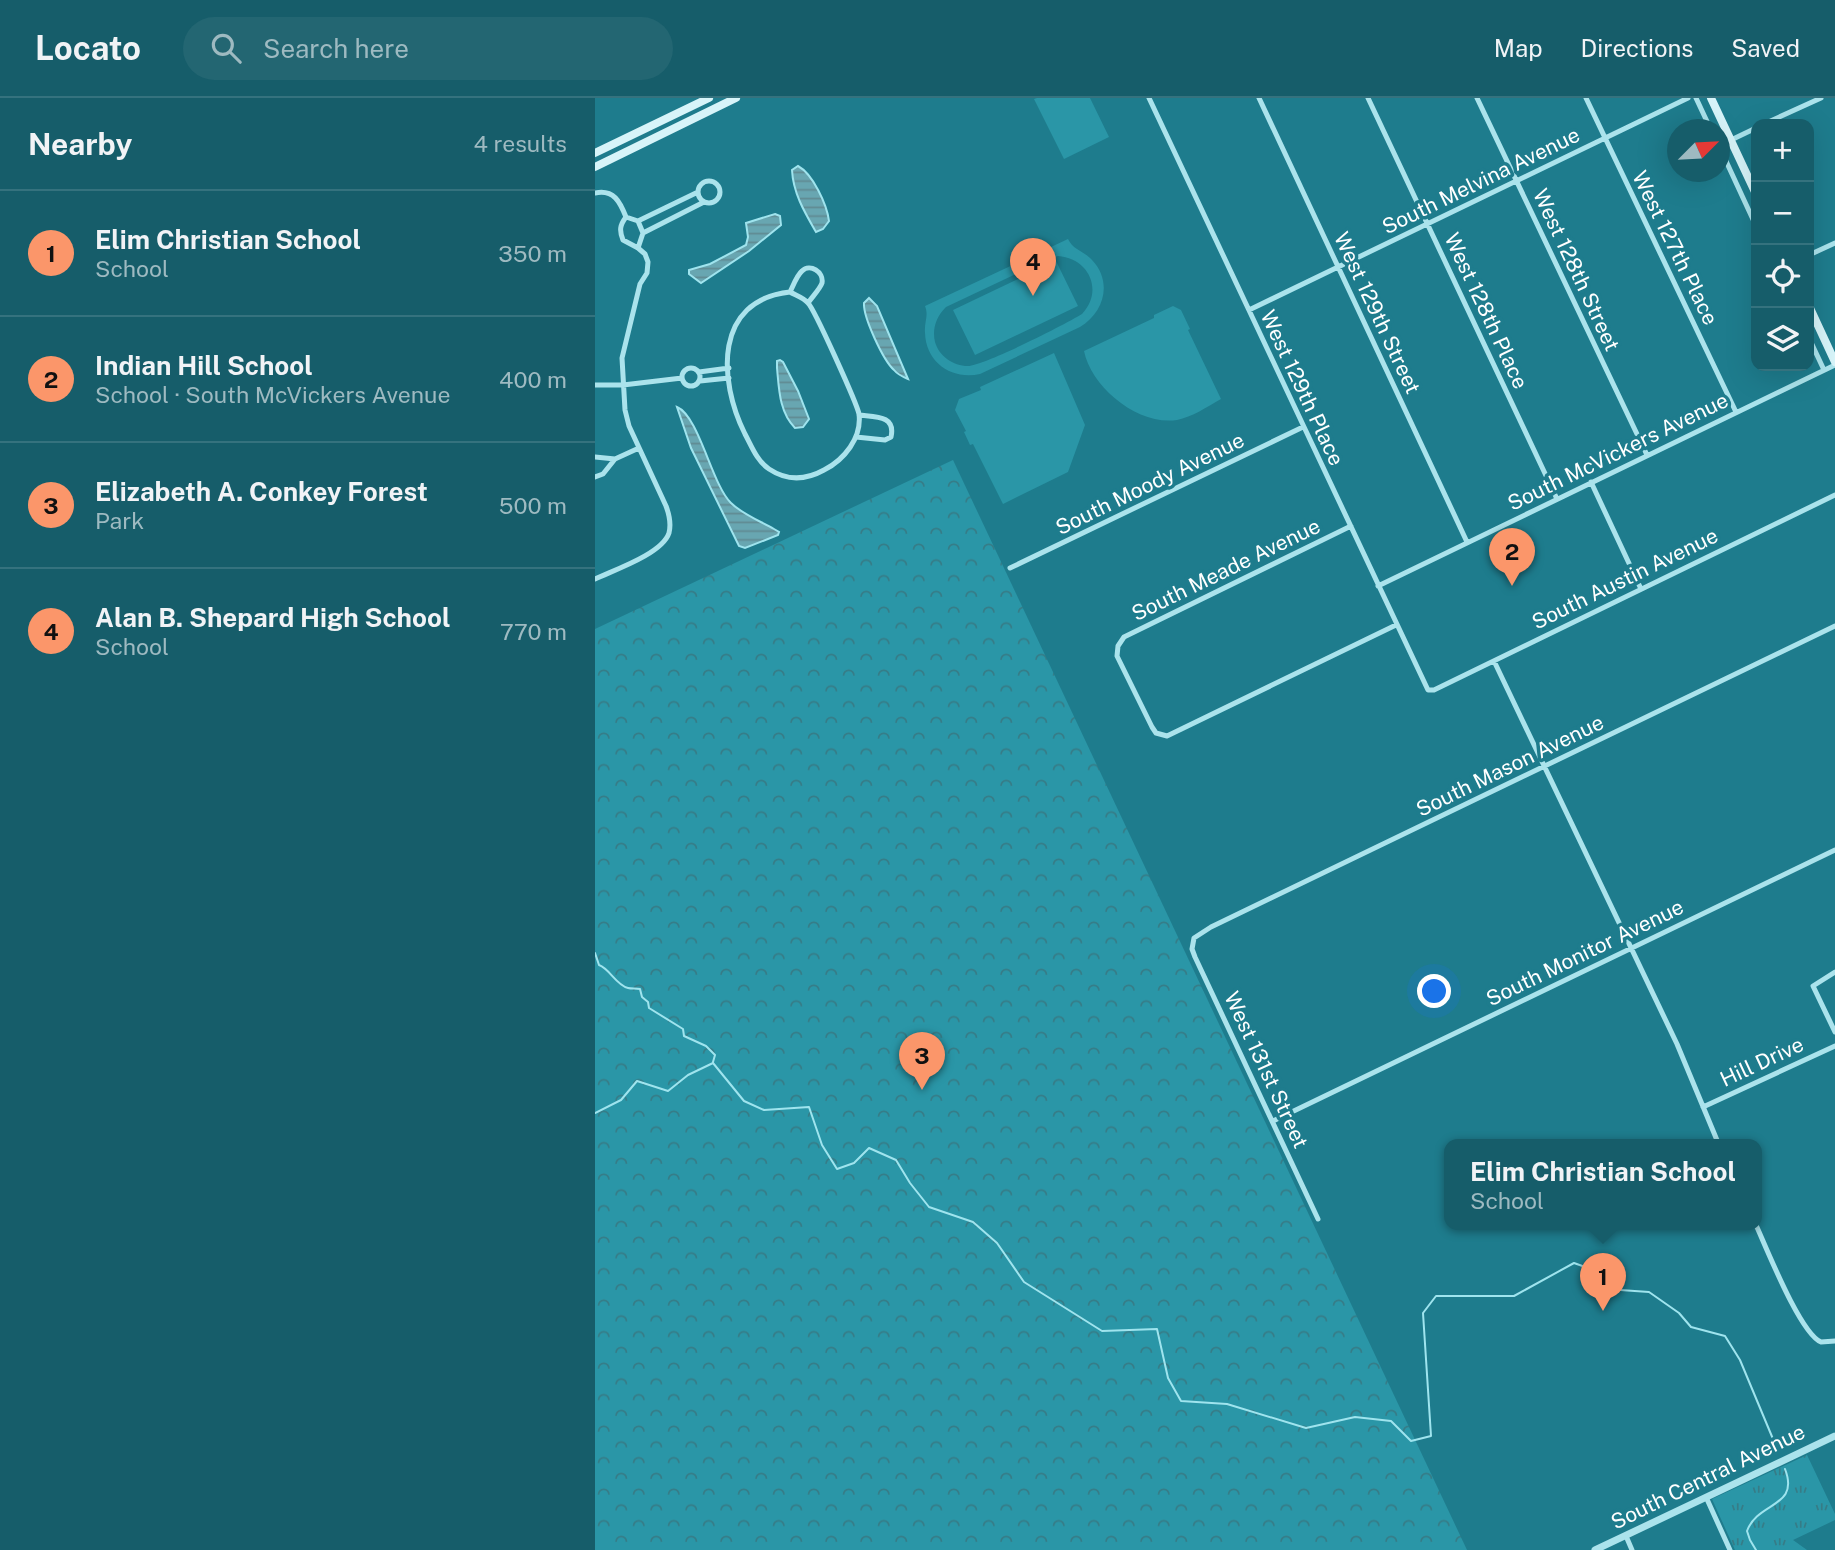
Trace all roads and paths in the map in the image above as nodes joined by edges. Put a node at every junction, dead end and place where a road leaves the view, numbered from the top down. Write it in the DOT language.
graph roads {
  1 [pos="709,98"];
  2 [pos="736,98"];
  3 [pos="1149,98"];
  4 [pos="1259,98"];
  5 [pos="1368,98"];
  6 [pos="1477,98"];
  7 [pos="1586,98"];
  8 [pos="1688,98"];
  9 [pos="1696,98"];
  10 [pos="1711,98"];
  11 [pos="1821,98"];
  12 [pos="1706,119"];
  13 [pos="1775,119"];
  14 [pos="1751,130"];
  15 [pos="1605,139"];
  16 [pos="1731,140"];
  17 [pos="595,153"];
  18 [pos="595,167"];
  19 [pos="1730,170"];
  20 [pos="1516,181"];
  21 [pos="1751,183"];
  22 [pos="698,192"];
  23 [pos="595,193"];
  24 [pos="703,202"];
  25 [pos="1751,215"];
  26 [pos="626,216"];
  27 [pos="638,221"];
  28 [pos="1427,224"];
  29 [pos="643,233"];
  30 [pos="1835,243"];
  31 [pos="638,248"];
  32 [pos="1814,253"];
  33 [pos="1338,267"];
  34 [pos="790,292"];
  35 [pos="809,303"];
  36 [pos="1810,308"];
  37 [pos="1249,310"];
  38 [pos="1814,349"];
  39 [pos="1835,364"];
  40 [pos="729,368"];
  41 [pos="1824,370"];
  42 [pos="699,372"];
  43 [pos="682,378"];
  44 [pos="729,378"];
  45 [pos="700,381"];
  46 [pos="595,385"];
  47 [pos="623,385"];
  48 [pos="1736,412"];
  49 [pos="859,415"];
  50 [pos="1303,427"];
  51 [pos="856,437"];
  52 [pos="639,448"];
  53 [pos="1647,455"];
  54 [pos="595,457"];
  55 [pos="615,459"];
  56 [pos="595,477"];
  57 [pos="1591,482"];
  58 [pos="1835,495"];
  59 [pos="1557,499"];
  60 [pos="1350,526"];
  61 [pos="1467,542"];
  62 [pos="1010,568"];
  63 [pos="595,579"];
  64 [pos="1378,586"];
  65 [pos="1641,589"];
  66 [pos="1396,625"];
  67 [pos="1835,626"];
  68 [pos="1494,660"];
  69 [pos="1428,690"];
  70 [pos="1545,767"];
  71 [pos="1835,850"];
  72 [pos="1198,934"];
  73 [pos="1631,949"];
  74 [pos="1835,972"];
  75 [pos="1835,1032"];
  76 [pos="1835,1046"];
  77 [pos="1703,1107"];
  78 [pos="1273,1121"];
  79 [pos="1716,1139"];
  80 [pos="1318,1219"];
  81 [pos="1758,1230"];
  82 [pos="1835,1341"];
  83 [pos="1835,1436"];
  84 [pos="1706,1497"];
  85 [pos="1626,1536"];
  86 [pos="1595,1550"];
  87 [pos="1632,1550"];
  88 [pos="1730,1550"];
  1 -- 17 [label="main road"];
  2 -- 18 [label="main road"];
  3 -- 37 [label="street, West 129th Place"];
  4 -- 33 [label="street, West 129th Street"];
  5 -- 28 [label="street, West 128th Place"];
  6 -- 20 [label="street, West 128th Street"];
  7 -- 15 [label="street, West 127th Place"];
  8 -- 15 [label="street, South Melvina Avenue"];
  9 -- 12 [label="street"];
  10 -- 16 [label="main road"];
  11 -- 13 [label="street"];
  14 -- 16 [label="street"];
  15 -- 20 [label="street, South Melvina Avenue"];
  15 -- 48 [label="street, West 127th Place"];
  16 -- 21 [label="main road"];
  19 -- 25 [label="street"];
  20 -- 28 [label="street, South Melvina Avenue"];
  20 -- 53 [label="street, West 128th Street"];
  22 -- 24 [label="street"];
  22 -- 24 [label="street"];
  22 -- 27 [label="street"];
  23 -- 26 [label="street"];
  24 -- 29 [label="street"];
  26 -- 27 [label="street"];
  26 -- 31 [label="street"];
  27 -- 29 [label="street"];
  28 -- 33 [label="street, South Melvina Avenue"];
  28 -- 59 [label="street, West 128th Place"];
  29 -- 31 [label="street"];
  30 -- 32 [label="street"];
  31 -- 47 [label="street"];
  33 -- 37 [label="street, South Melvina Avenue"];
  33 -- 61 [label="street, West 129th Street"];
  34 -- 35 [label="street"];
  34 -- 35 [label="street"];
  34 -- 40 [label="street"];
  35 -- 49 [label="street"];
  36 -- 39 [label="main road"];
  37 -- 50 [label="street, West 129th Place"];
  38 -- 41 [label="street"];
  39 -- 41 [label="street, South McVickers Avenue"];
  40 -- 42 [label="street"];
  40 -- 44 [label="street"];
  41 -- 48 [label="street, South McVickers Avenue"];
  42 -- 43 [label="street"];
  42 -- 45 [label="street"];
  43 -- 45 [label="street"];
  43 -- 47 [label="street"];
  44 -- 45 [label="street"];
  44 -- 51 [label="street"];
  46 -- 47 [label="street"];
  47 -- 52 [label="street"];
  48 -- 53 [label="street, South McVickers Avenue"];
  49 -- 51 [label="street"];
  49 -- 51 [label="street"];
  50 -- 60 [label="street, West 129th Place"];
  50 -- 62 [label="street, South Moody Avenue"];
  52 -- 55 [label="street"];
  52 -- 63 [label="street"];
  53 -- 57 [label="street, South McVickers Avenue"];
  54 -- 55 [label="street"];
  55 -- 56 [label="street"];
  57 -- 59 [label="street, South McVickers Avenue"];
  57 -- 65 [label="street"];
  58 -- 65 [label="street, South Austin Avenue"];
  59 -- 61 [label="street, South McVickers Avenue"];
  60 -- 64 [label="street, West 129th Place"];
  60 -- 66 [label="street, South Meade Avenue"];
  61 -- 64 [label="street, South McVickers Avenue"];
  64 -- 66 [label="street, West 129th Place"];
  65 -- 68 [label="street, South Austin Avenue"];
  66 -- 69 [label="street, West 129th Place"];
  67 -- 70 [label="street, South Mason Avenue"];
  68 -- 69 [label="street, South Austin Avenue"];
  68 -- 70 [label="street"];
  70 -- 72 [label="street, South Mason Avenue"];
  70 -- 73 [label="street"];
  71 -- 73 [label="street, South Monitor Avenue"];
  72 -- 78 [label="street, West 131st Street"];
  73 -- 77 [label="street"];
  73 -- 78 [label="street, South Monitor Avenue"];
  74 -- 75 [label="street"];
  76 -- 77 [label="street, Hill Drive"];
  77 -- 79 [label="street"];
  78 -- 80 [label="street, West 131st Street"];
  81 -- 82 [label="street"];
  83 -- 84 [label="street, South Central Avenue"];
  84 -- 85 [label="street, South Central Avenue"];
  84 -- 88 [label="street"];
  85 -- 86 [label="street, South Central Avenue"];
  85 -- 87 [label="street"];
}
